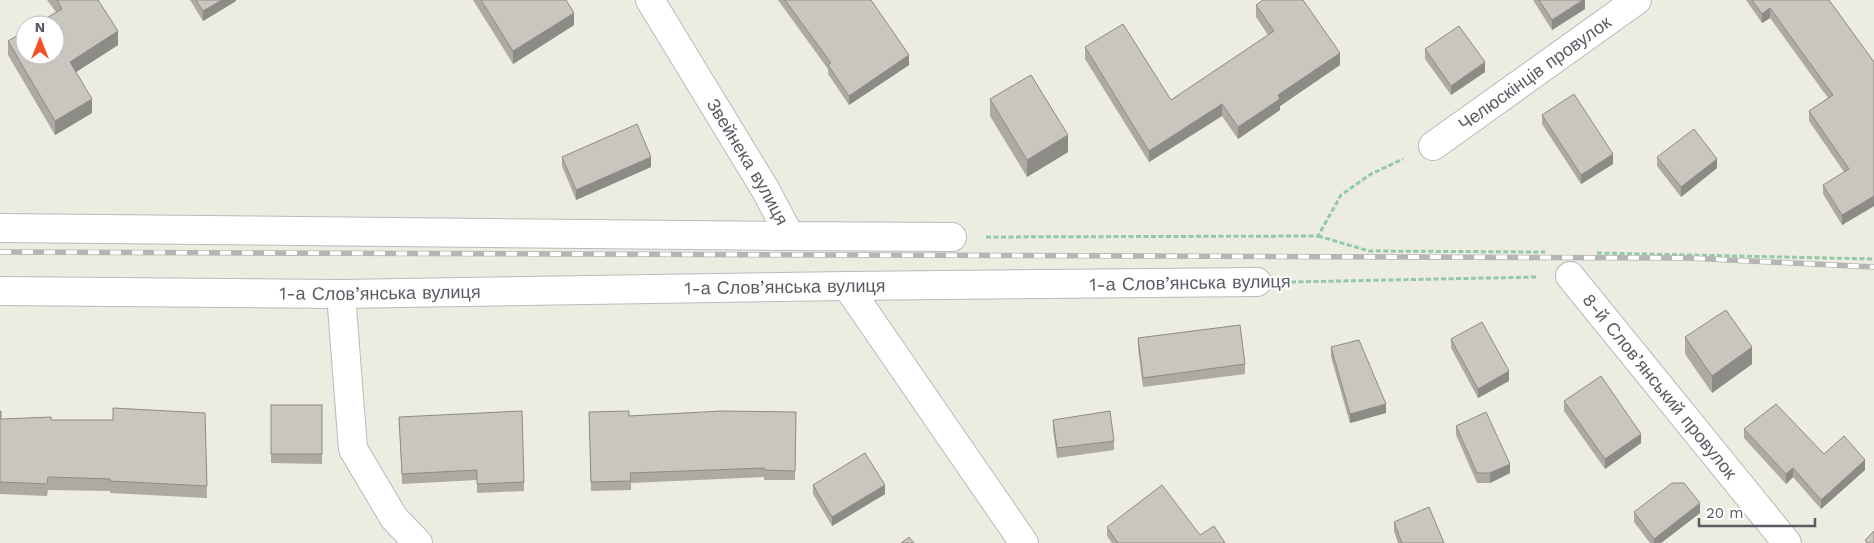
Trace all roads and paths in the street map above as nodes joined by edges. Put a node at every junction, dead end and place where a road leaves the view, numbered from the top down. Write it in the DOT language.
graph roads {
  1 [pos="650,0"];
  2 [pos="1637,0"];
  3 [pos="1433,146"];
  4 [pos="0,228"];
  5 [pos="790,236"];
  6 [pos="952,237"];
  7 [pos="1570,276"];
  8 [pos="1257,282"];
  9 [pos="847,286"];
  10 [pos="0,291"];
  11 [pos="341,294"];
  12 [pos="418,543"];
  13 [pos="1024,543"];
  14 [pos="1787,543"];
  1 -- 5 [label="street, Звейнека вулиця"];
  2 -- 3 [label="street, Челюскінців провулок"];
  3 -- 6 [label="path"];
  4 -- 5 [label="street"];
  5 -- 6 [label="street, Звейнека вулиця"];
  7 -- 8 [label="path, 1-а Слов’янська вулиця"];
  7 -- 14 [label="street, 8-й Слов’янський провулок"];
  8 -- 9 [label="street, 1-а Слов’янська вулиця"];
  9 -- 11 [label="street, 1-а Слов’янська вулиця"];
  9 -- 13 [label="street"];
  10 -- 11 [label="street, 1-а Слов’янська вулиця"];
  11 -- 12 [label="street"];
}
